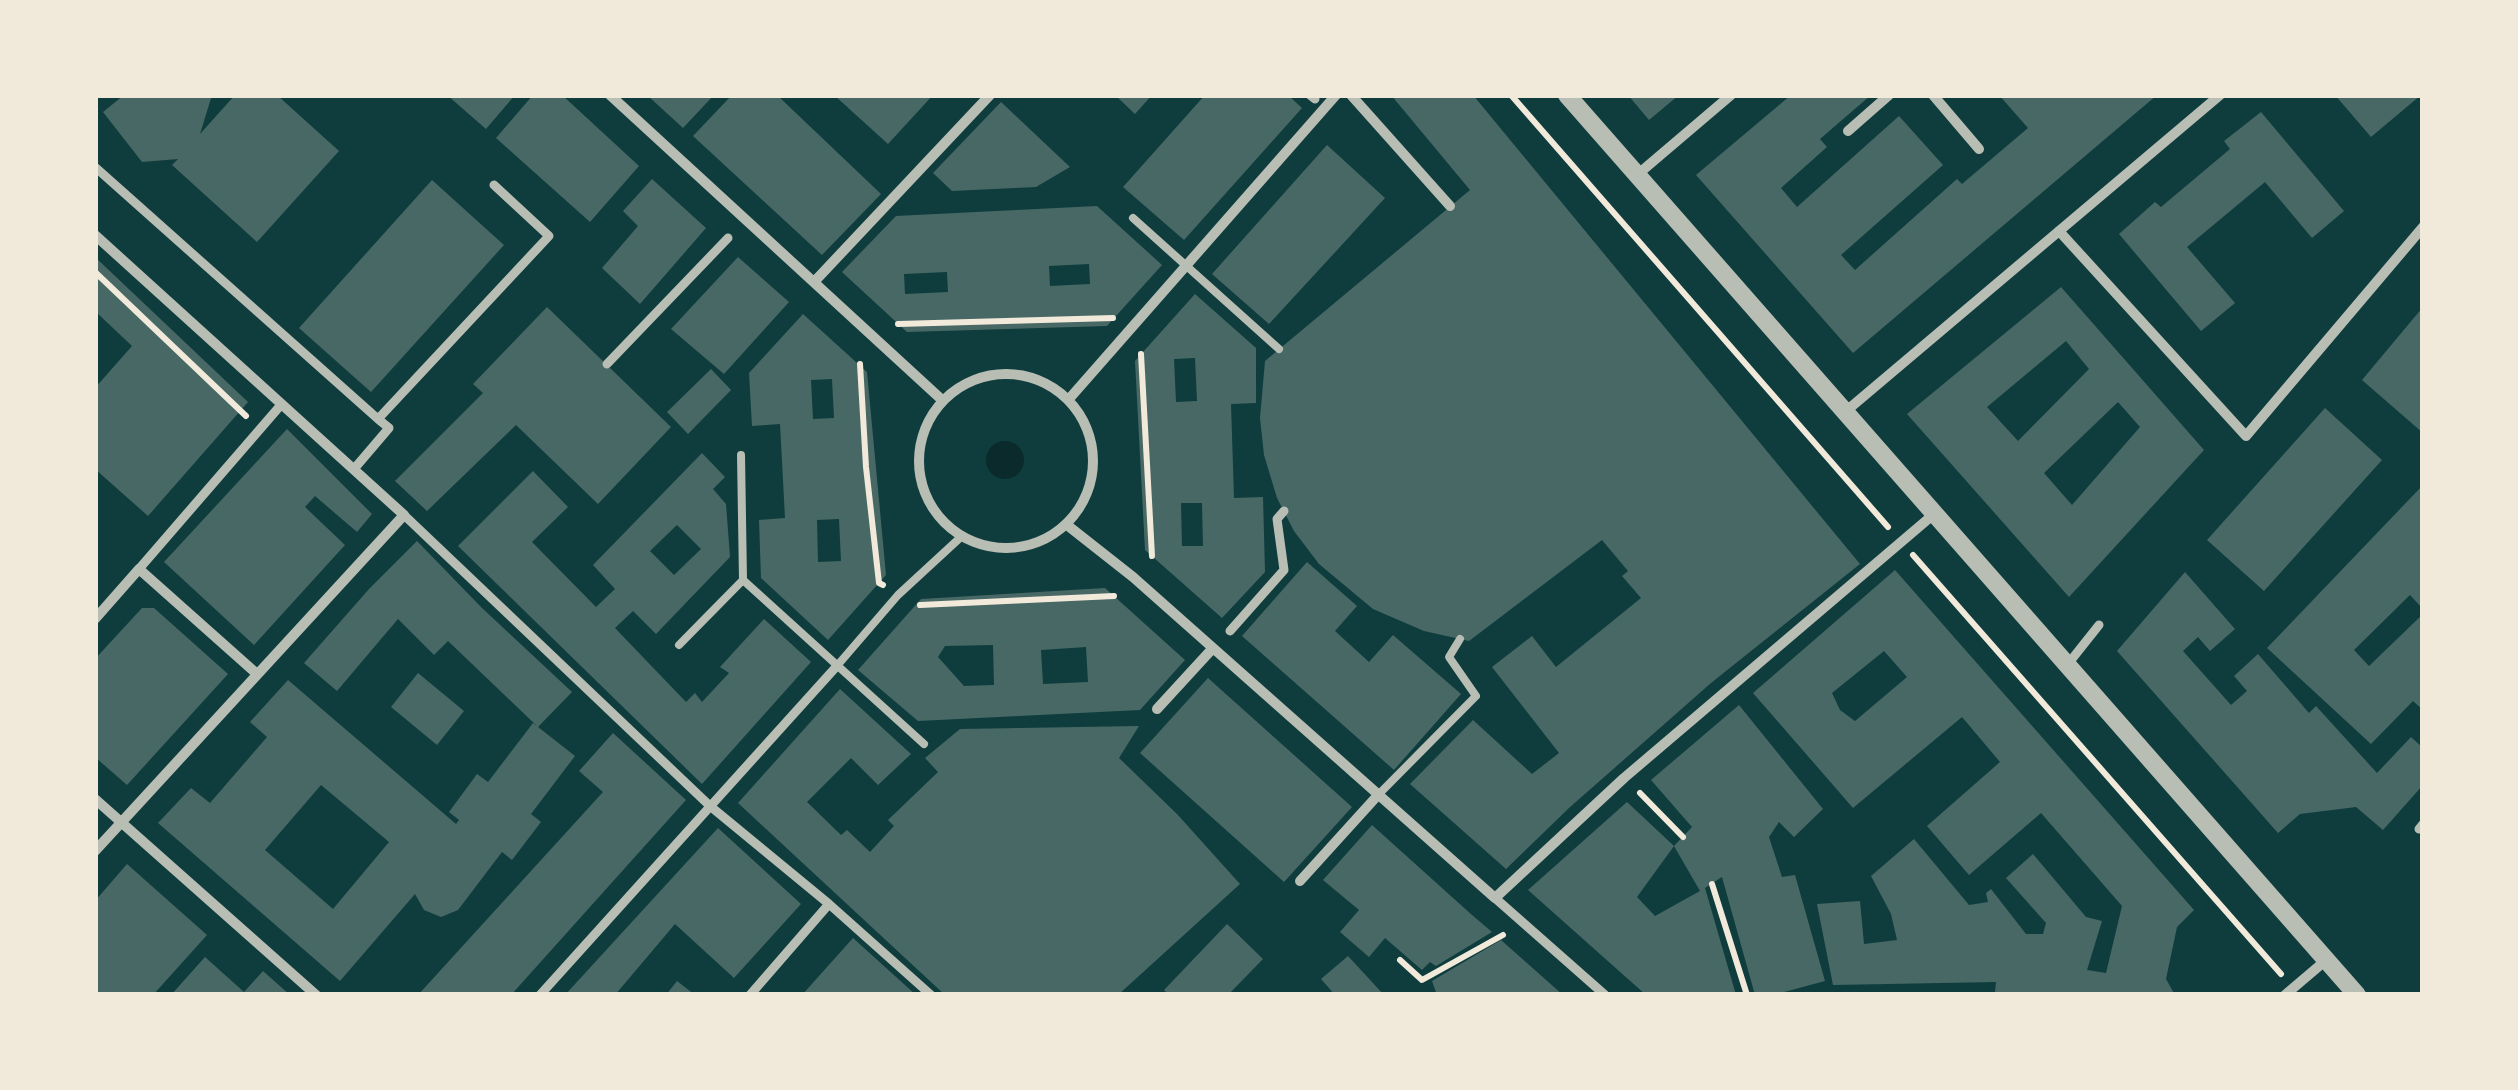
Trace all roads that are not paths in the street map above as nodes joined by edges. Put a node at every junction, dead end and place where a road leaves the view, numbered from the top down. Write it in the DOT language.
graph roads {
  1 [pos="610,95"];
  2 [pos="990,95"];
  3 [pos="1336,95"];
  4 [pos="1351,95"];
  5 [pos="1567,95"];
  6 [pos="1731,95"];
  7 [pos="1889,95"];
  8 [pos="1933,95"];
  9 [pos="2220,95"];
  10 [pos="1848,131"];
  11 [pos="1979,149"];
  12 [pos="95,167"];
  13 [pos="1637,175"];
  14 [pos="494,185"];
  15 [pos="1450,206"];
  16 [pos="1133,218"];
  17 [pos="2423,227"];
  18 [pos="2059,231"];
  19 [pos="95,236"];
  20 [pos="728,238"];
  21 [pos="1186,266"];
  22 [pos="814,282"];
  23 [pos="1279,349"];
  24 [pos="607,364"];
  25 [pos="941,398"];
  26 [pos="1069,400"];
  27 [pos="280,406"];
  28 [pos="1845,412"];
  29 [pos="378,419"];
  30 [pos="740,455"];
  31 [pos="354,469"];
  32 [pos="1284,511"];
  33 [pos="1934,514"];
  34 [pos="404,515"];
  35 [pos="1067,524"];
  36 [pos="962,536"];
  37 [pos="139,569"];
  38 [pos="743,580"];
  39 [pos="95,619"];
  40 [pos="2098,625"];
  41 [pos="1230,631"];
  42 [pos="1460,639"];
  43 [pos="679,645"];
  44 [pos="1213,648"];
  45 [pos="2066,666"];
  46 [pos="836,667"];
  47 [pos="257,674"];
  48 [pos="1157,710"];
  49 [pos="924,744"];
  50 [pos="1378,795"];
  51 [pos="95,799"];
  52 [pos="710,806"];
  53 [pos="121,823"];
  54 [pos="95,851"];
  55 [pos="1300,881"];
  56 [pos="1495,898"];
  57 [pos="830,904"];
  58 [pos="2324,961"];
  59 [pos="316,995"];
  60 [pos="540,995"];
  61 [pos="750,995"];
  62 [pos="932,995"];
  63 [pos="1605,995"];
  64 [pos="2285,995"];
  65 [pos="2356,995"];
  1 -- 22 [label="street"];
  2 -- 22 [label="street"];
  3 -- 21 [label="street"];
  4 -- 15 [label="street"];
  5 -- 13 [label="street"];
  6 -- 13 [label="street"];
  7 -- 10 [label="street"];
  8 -- 11 [label="street"];
  9 -- 18 [label="street"];
  12 -- 29 [label="street"];
  13 -- 28 [label="street"];
  14 -- 29 [label="street"];
  16 -- 21 [label="lane"];
  17 -- 18 [label="street"];
  18 -- 28 [label="street"];
  19 -- 27 [label="street"];
  20 -- 24 [label="street"];
  21 -- 23 [label="lane"];
  21 -- 26 [label="street"];
  22 -- 25 [label="street"];
  25 -- 26 [label="street"];
  25 -- 36 [label="street"];
  26 -- 35 [label="street"];
  27 -- 31 [label="street"];
  27 -- 37 [label="street"];
  28 -- 33 [label="street"];
  29 -- 31 [label="street"];
  30 -- 38 [label="lane"];
  31 -- 34 [label="street"];
  32 -- 41 [label="street"];
  33 -- 45 [label="street"];
  33 -- 56 [label="street"];
  34 -- 47 [label="street"];
  34 -- 52 [label="street"];
  35 -- 36 [label="street"];
  35 -- 44 [label="street"];
  36 -- 46 [label="lane"];
  37 -- 39 [label="street"];
  37 -- 47 [label="street"];
  38 -- 43 [label="lane"];
  38 -- 46 [label="lane"];
  40 -- 45 [label="street"];
  42 -- 50 [label="lane"];
  44 -- 48 [label="street"];
  44 -- 50 [label="street"];
  45 -- 58 [label="street"];
  46 -- 49 [label="lane"];
  46 -- 52 [label="street"];
  47 -- 53 [label="street"];
  50 -- 55 [label="street"];
  50 -- 56 [label="street"];
  51 -- 53 [label="street"];
  52 -- 57 [label="street"];
  52 -- 60 [label="street"];
  53 -- 54 [label="street"];
  53 -- 59 [label="street"];
  56 -- 63 [label="street"];
  57 -- 61 [label="street"];
  57 -- 62 [label="street"];
  58 -- 64 [label="street"];
  58 -- 65 [label="street"];
}
